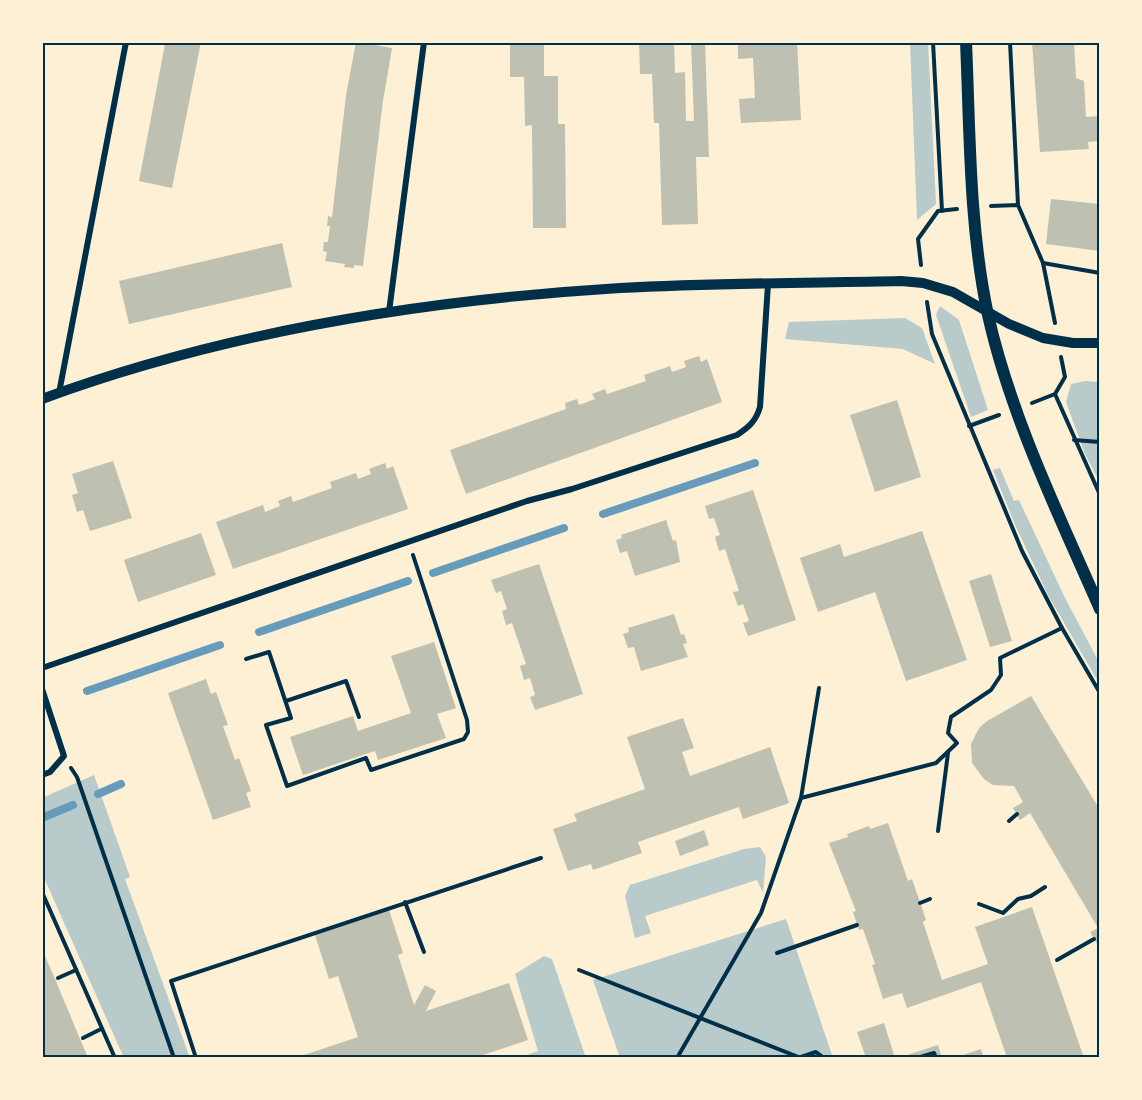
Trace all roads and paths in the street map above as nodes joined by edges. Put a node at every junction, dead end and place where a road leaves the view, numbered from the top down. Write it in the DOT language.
graph roads {
  1 [pos="126,42"];
  2 [pos="424,42"];
  3 [pos="933,42"];
  4 [pos="966,42"];
  5 [pos="1010,42"];
  6 [pos="1018,205"];
  7 [pos="942,211"];
  8 [pos="1043,264"];
  9 [pos="1100,273"];
  10 [pos="923,283"];
  11 [pos="768,284"];
  12 [pos="389,312"];
  13 [pos="988,312"];
  14 [pos="1100,343"];
  15 [pos="59,393"];
  16 [pos="1055,394"];
  17 [pos="42,399"];
  18 [pos="1074,440"];
  19 [pos="1100,442"];
  20 [pos="1100,495"];
  21 [pos="408,541"];
  22 [pos="1100,609"];
  23 [pos="1062,628"];
  24 [pos="246,659"];
  25 [pos="42,668"];
  26 [pos="819,688"];
  27 [pos="42,689"];
  28 [pos="1100,693"];
  29 [pos="286,701"];
  30 [pos="358,717"];
  31 [pos="948,752"];
  32 [pos="64,756"];
  33 [pos="42,775"];
  34 [pos="801,798"];
  35 [pos="1017,814"];
  36 [pos="1009,822"];
  37 [pos="938,831"];
  38 [pos="541,858"];
  39 [pos="1045,887"];
  40 [pos="42,892"];
  41 [pos="930,899"];
  42 [pos="405,902"];
  43 [pos="920,903"];
  44 [pos="980,904"];
  45 [pos="857,925"];
  46 [pos="1094,939"];
  47 [pos="424,952"];
  48 [pos="777,953"];
  49 [pos="1057,960"];
  50 [pos="76,970"];
  51 [pos="579,970"];
  52 [pos="58,978"];
  53 [pos="699,1019"];
  54 [pos="102,1029"];
  55 [pos="84,1038"];
  56 [pos="115,1058"];
  57 [pos="174,1058"];
  58 [pos="196,1058"];
  59 [pos="677,1058"];
  60 [pos="801,1058"];
  61 [pos="824,1058"];
  62 [pos="917,1058"];
  63 [pos="936,1058"];
  1 -- 15 [label="street"];
  2 -- 12 [label="street"];
  3 -- 7 [label="path"];
  4 -- 13 [label="main road"];
  5 -- 6 [label="path"];
  8 -- 9 [label="path"];
  10 -- 11 [label="street"];
  10 -- 13 [label="street"];
  10 -- 23 [label="path"];
  11 -- 12 [label="street"];
  11 -- 21 [label="street"];
  12 -- 15 [label="street"];
  13 -- 14 [label="street"];
  13 -- 22 [label="main road"];
  15 -- 17 [label="street"];
  16 -- 18 [label="path"];
  18 -- 19 [label="path"];
  18 -- 20 [label="path"];
  21 -- 25 [label="street"];
  21 -- 29 [label="path"];
  23 -- 28 [label="path"];
  23 -- 31 [label="path"];
  24 -- 29 [label="path"];
  26 -- 34 [label="path"];
  27 -- 32 [label="street"];
  29 -- 30 [label="path"];
  31 -- 34 [label="path"];
  31 -- 37 [label="path"];
  32 -- 33 [label="street"];
  32 -- 57 [label="path"];
  34 -- 53 [label="path"];
  35 -- 36 [label="path"];
  38 -- 42 [label="path"];
  39 -- 44 [label="path"];
  40 -- 50 [label="path"];
  41 -- 43 [label="path"];
  42 -- 47 [label="path"];
  42 -- 58 [label="path"];
  45 -- 48 [label="path"];
  46 -- 49 [label="path"];
  50 -- 52 [label="path"];
  50 -- 54 [label="path"];
  51 -- 53 [label="path"];
  53 -- 59 [label="path"];
  53 -- 60 [label="path"];
  54 -- 55 [label="path"];
  54 -- 56 [label="path"];
  60 -- 61 [label="path"];
  62 -- 63 [label="path"];
}
